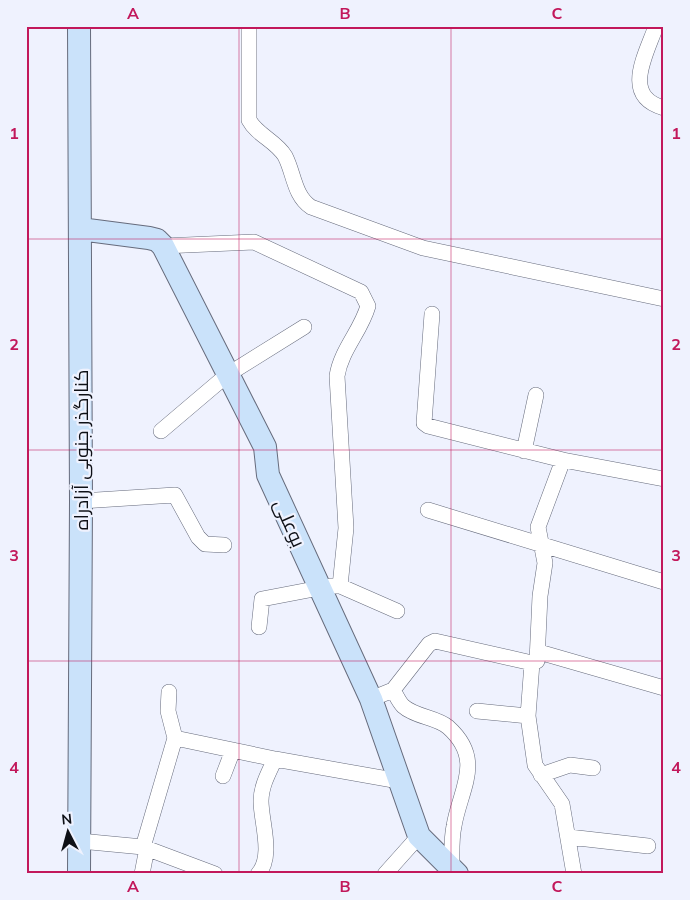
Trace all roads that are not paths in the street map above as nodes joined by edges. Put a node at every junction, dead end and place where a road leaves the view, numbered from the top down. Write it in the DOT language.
graph roads {
  1 [pos="79,26"];
  2 [pos="249,26"];
  3 [pos="656,26"];
  4 [pos="664,108"];
  5 [pos="80,230"];
  6 [pos="163,246"];
  7 [pos="664,299"];
  8 [pos="432,314"];
  9 [pos="304,328"];
  10 [pos="227,375"];
  11 [pos="536,395"];
  12 [pos="161,431"];
  13 [pos="524,451"];
  14 [pos="563,460"];
  15 [pos="664,479"];
  16 [pos="82,501"];
  17 [pos="428,510"];
  18 [pos="540,543"];
  19 [pos="224,545"];
  20 [pos="664,582"];
  21 [pos="330,587"];
  22 [pos="397,611"];
  23 [pos="259,627"];
  24 [pos="536,658"];
  25 [pos="664,688"];
  26 [pos="393,690"];
  27 [pos="169,692"];
  28 [pos="371,699"];
  29 [pos="477,711"];
  30 [pos="528,716"];
  31 [pos="175,738"];
  32 [pos="233,750"];
  33 [pos="275,760"];
  34 [pos="593,768"];
  35 [pos="541,775"];
  36 [pos="223,776"];
  37 [pos="399,781"];
  38 [pos="419,836"];
  39 [pos="568,837"];
  40 [pos="80,841"];
  41 [pos="648,846"];
  42 [pos="145,847"];
  43 [pos="455,871"];
  44 [pos="80,874"];
  45 [pos="142,874"];
  46 [pos="215,874"];
  47 [pos="258,874"];
  48 [pos="385,874"];
  49 [pos="574,874"];
  1 -- 5 [label="main road, کنارگذر جنوبی آزادراه"];
  2 -- 7 [label="street"];
  3 -- 4 [label="street"];
  5 -- 6 [label="main road"];
  5 -- 16 [label="main road, کنارگذر جنوبی آزادراه"];
  6 -- 10 [label="main road, بوعلی"];
  6 -- 21 [label="street"];
  8 -- 13 [label="street"];
  9 -- 10 [label="street"];
  10 -- 12 [label="street"];
  10 -- 21 [label="main road, بوعلی"];
  11 -- 13 [label="street"];
  13 -- 14 [label="street"];
  14 -- 15 [label="street"];
  14 -- 18 [label="street"];
  16 -- 19 [label="street"];
  16 -- 40 [label="main road, کنارگذر جنوبی آزادراه"];
  17 -- 18 [label="street"];
  18 -- 20 [label="street"];
  18 -- 24 [label="street"];
  21 -- 22 [label="street"];
  21 -- 23 [label="street"];
  21 -- 28 [label="main road, بوعلی"];
  24 -- 25 [label="street"];
  24 -- 26 [label="street"];
  24 -- 30 [label="street"];
  26 -- 28 [label="street"];
  26 -- 43 [label="street"];
  27 -- 31 [label="street"];
  28 -- 37 [label="main road, بوعلی"];
  29 -- 30 [label="street"];
  30 -- 35 [label="street"];
  31 -- 32 [label="street"];
  31 -- 42 [label="street"];
  32 -- 33 [label="street"];
  32 -- 36 [label="street"];
  33 -- 37 [label="street"];
  33 -- 47 [label="street"];
  34 -- 35 [label="street"];
  35 -- 39 [label="street"];
  37 -- 38 [label="main road, بوعلی"];
  38 -- 43 [label="main road, بوعلی"];
  38 -- 48 [label="street"];
  39 -- 41 [label="street"];
  39 -- 49 [label="street"];
  40 -- 42 [label="street"];
  40 -- 44 [label="main road, کنارگذر جنوبی آزادراه"];
  42 -- 45 [label="street"];
  42 -- 46 [label="street"];
}
